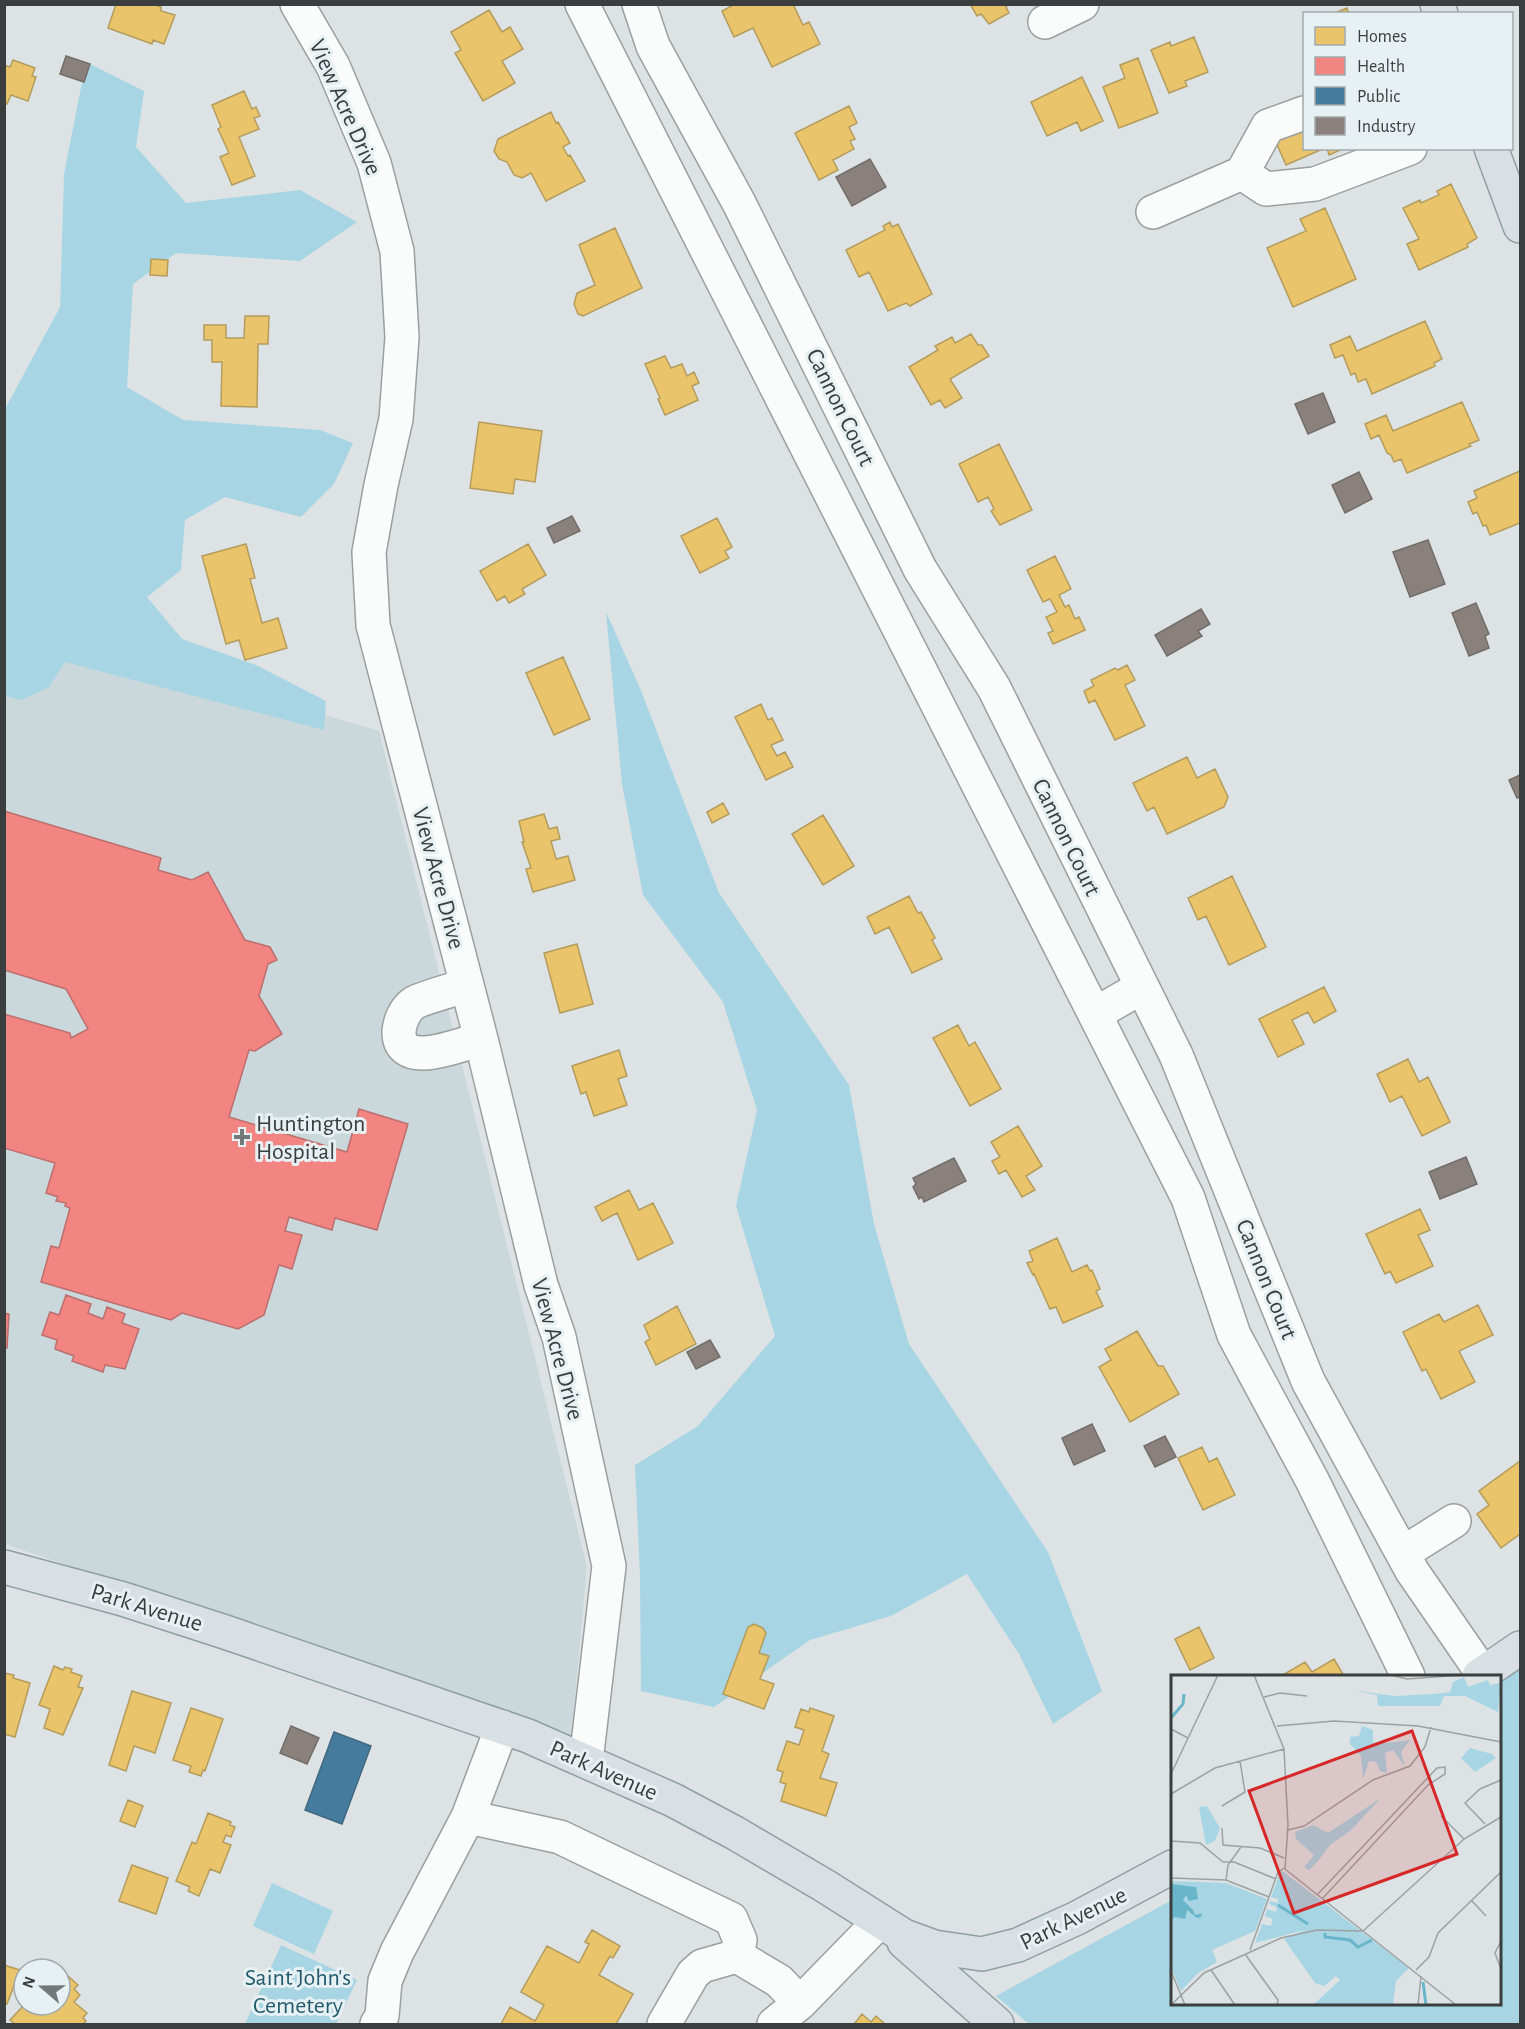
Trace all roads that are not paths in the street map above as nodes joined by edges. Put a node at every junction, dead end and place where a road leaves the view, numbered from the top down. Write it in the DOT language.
graph roads {
  1 [pos="297,4"];
  2 [pos="582,4"];
  3 [pos="639,4"];
  4 [pos="1082,4"];
  5 [pos="1045,22"];
  6 [pos="1303,114"];
  7 [pos="1492,150"];
  8 [pos="1396,151"];
  9 [pos="713,156"];
  10 [pos="1242,173"];
  11 [pos="670,178"];
  12 [pos="1153,212"];
  13 [pos="1521,226"];
  14 [pos="935,592"];
  15 [pos="894,618"];
  16 [pos="467,986"];
  17 [pos="1142,987"];
  18 [pos="1095,1014"];
  19 [pos="481,1039"];
  20 [pos="1250,1237"];
  21 [pos="1208,1258"];
  22 [pos="1349,1455"];
  23 [pos="1312,1480"];
  24 [pos="1454,1521"];
  25 [pos="1403,1553"];
  26 [pos="4,1567"];
  27 [pos="1521,1648"];
  28 [pos="1407,1675"];
  29 [pos="1481,1675"];
  30 [pos="502,1727"];
  31 [pos="586,1761"];
  32 [pos="468,1817"];
  33 [pos="1171,1868"];
  34 [pos="880,1921"];
  35 [pos="982,1954"];
  36 [pos="737,1956"];
  37 [pos="800,2003"];
  38 [pos="377,2025"];
  39 [pos="663,2025"];
  40 [pos="774,2025"];
  41 [pos="998,2025"];
  1 -- 16 [label="street, View Acre Drive"];
  2 -- 11 [label="street, Cannon Court"];
  3 -- 9 [label="street, Cannon Court"];
  4 -- 5 [label="street"];
  6 -- 10 [label="street"];
  7 -- 13 [label="main road"];
  8 -- 10 [label="street"];
  9 -- 11 [label="street"];
  9 -- 14 [label="street, Cannon Court"];
  10 -- 12 [label="street"];
  11 -- 15 [label="street, Cannon Court"];
  14 -- 15 [label="street"];
  14 -- 17 [label="street, Cannon Court"];
  15 -- 18 [label="street, Cannon Court"];
  16 -- 19 [label="street, View Acre Drive"];
  16 -- 19 [label="street"];
  17 -- 18 [label="street"];
  17 -- 20 [label="street, Cannon Court"];
  18 -- 21 [label="street, Cannon Court"];
  19 -- 31 [label="street, View Acre Drive"];
  20 -- 21 [label="street"];
  20 -- 22 [label="street, Cannon Court"];
  21 -- 23 [label="street, Cannon Court"];
  22 -- 23 [label="street"];
  22 -- 25 [label="street, Cannon Court"];
  23 -- 28 [label="street, Cannon Court"];
  24 -- 25 [label="street"];
  25 -- 29 [label="street, Cannon Court"];
  26 -- 30 [label="main road, Park Avenue"];
  27 -- 29 [label="main road"];
  30 -- 31 [label="main road, Park Avenue"];
  30 -- 32 [label="street"];
  31 -- 34 [label="main road, Park Avenue"];
  32 -- 36 [label="street"];
  32 -- 38 [label="street"];
  33 -- 35 [label="main road, Park Avenue"];
  34 -- 35 [label="main road, Park Avenue"];
  34 -- 37 [label="street"];
  34 -- 41 [label="main road"];
  35 -- 41 [label="main road"];
  36 -- 37 [label="street"];
  36 -- 39 [label="street"];
  37 -- 40 [label="street"];
}
